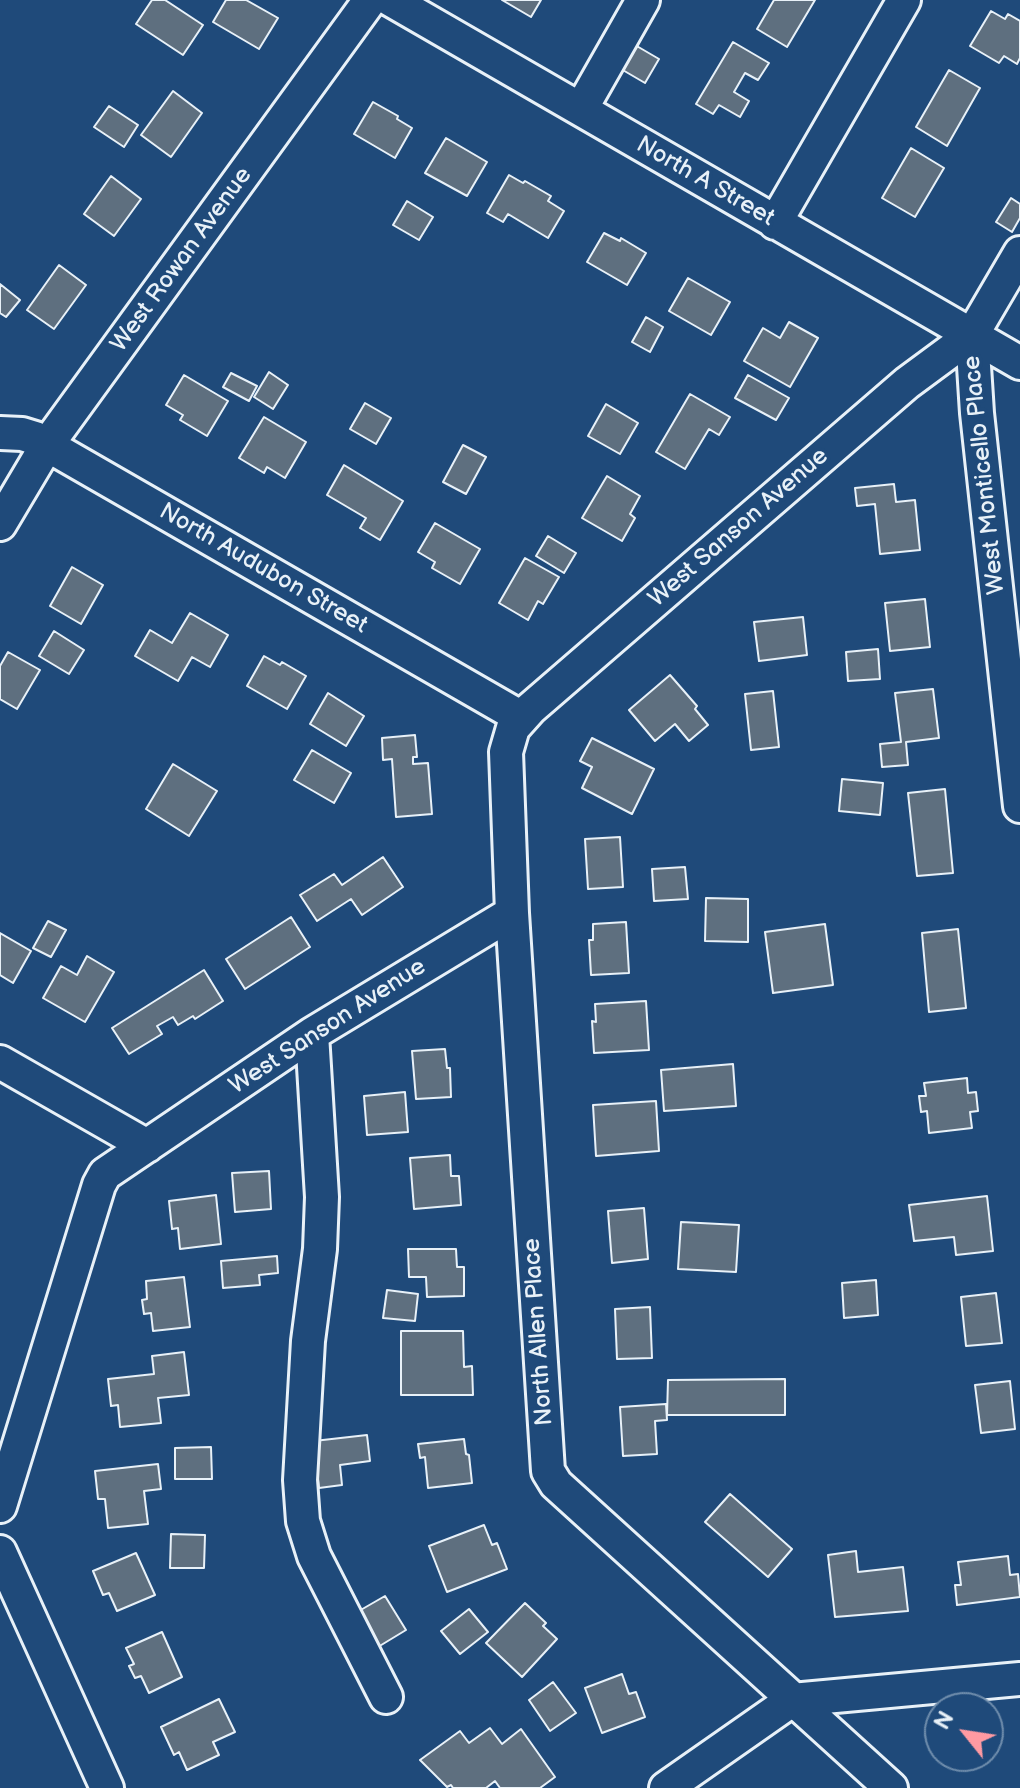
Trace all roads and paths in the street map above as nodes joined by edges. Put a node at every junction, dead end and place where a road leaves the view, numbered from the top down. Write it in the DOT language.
graph roads {
  1 [pos="370,0"];
  2 [pos="391,0"];
  3 [pos="643,0"];
  4 [pos="904,0"];
  5 [pos="581,109"];
  6 [pos="775,223"];
  7 [pos="1020,253"];
  8 [pos="972,335"];
  9 [pos="1020,363"];
  10 [pos="0,433"];
  11 [pos="47,445"];
  12 [pos="0,524"];
  13 [pos="517,723"];
  14 [pos="1020,806"];
  15 [pos="512,913"];
  16 [pos="312,1034"];
  17 [pos="0,1062"];
  18 [pos="147,1146"];
  19 [pos="0,1506"];
  20 [pos="0,1552"];
  21 [pos="1020,1679"];
  22 [pos="386,1697"];
  23 [pos="792,1700"];
  24 [pos="107,1788"];
  25 [pos="666,1788"];
  26 [pos="891,1788"];
  1 -- 11 [label="street, West Rowan Avenue"];
  2 -- 5 [label="street, North A Street"];
  3 -- 5 [label="street"];
  4 -- 6 [label="street"];
  5 -- 6 [label="street, North A Street"];
  6 -- 8 [label="street, North A Street"];
  7 -- 8 [label="street"];
  8 -- 9 [label="street, North A Street"];
  8 -- 13 [label="street, West Sanson Avenue"];
  8 -- 14 [label="street, West Monticello Place"];
  10 -- 11 [label="street, North Audubon Street"];
  11 -- 12 [label="street, West Rowan Avenue"];
  11 -- 13 [label="street, North Audubon Street"];
  13 -- 15 [label="street, North Allen Place"];
  15 -- 16 [label="street, West Sanson Avenue"];
  15 -- 23 [label="street, North Allen Place"];
  16 -- 18 [label="street, West Sanson Avenue"];
  16 -- 22 [label="street"];
  17 -- 18 [label="street"];
  18 -- 19 [label="street, West Sanson Avenue"];
  20 -- 24 [label="street"];
  21 -- 23 [label="street"];
  23 -- 25 [label="street"];
  23 -- 26 [label="street, North Allen Place"];
}
